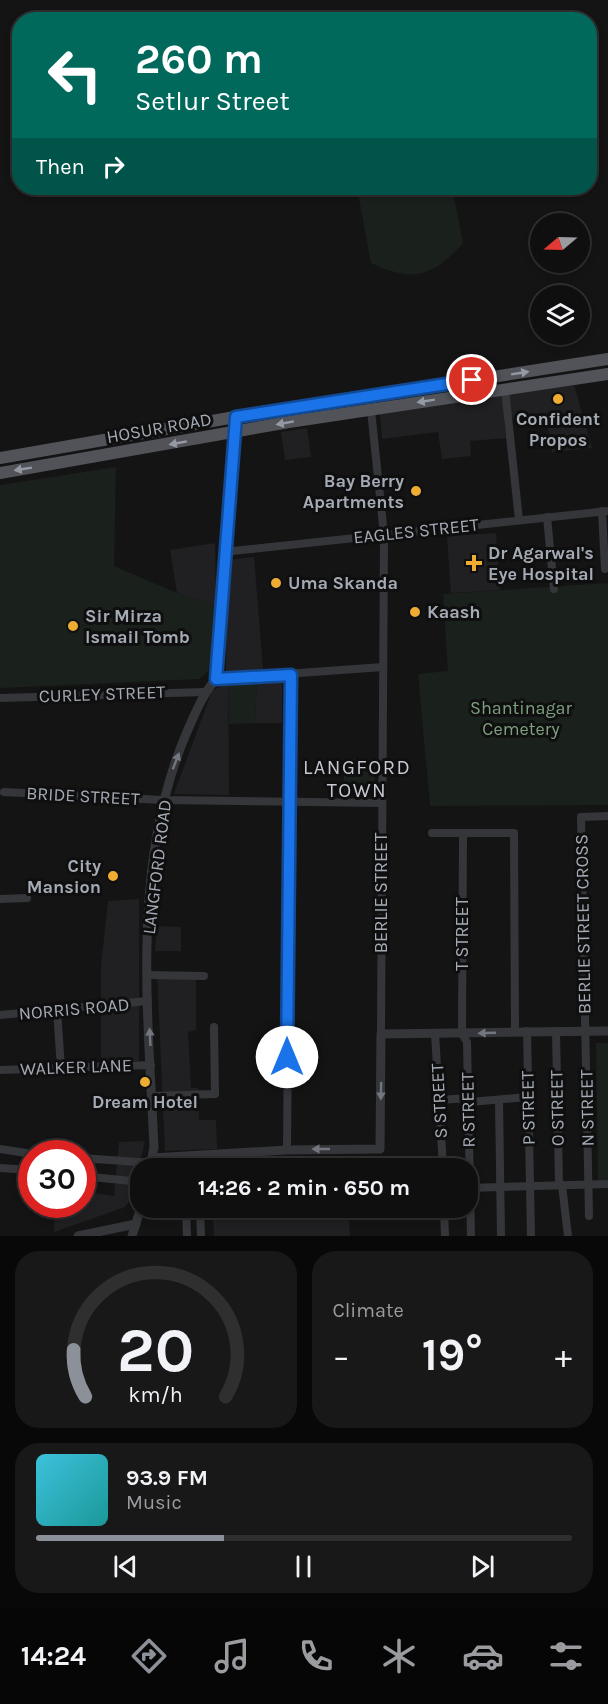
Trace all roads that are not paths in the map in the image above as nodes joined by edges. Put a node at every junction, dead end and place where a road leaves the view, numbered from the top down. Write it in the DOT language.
graph roads {
  1 [pos="608,359"];
  2 [pos="608,374"];
  3 [pos="505,389"];
  4 [pos="371,410"];
  5 [pos="236,417"];
  6 [pos="235,433"];
  7 [pos="0,458"];
  8 [pos="0,473"];
  9 [pos="605,511"];
  10 [pos="547,517"];
  11 [pos="519,520"];
  12 [pos="384,535"];
  13 [pos="224,552"];
  14 [pos="605,569"];
  15 [pos="554,589"];
  16 [pos="383,667"];
  17 [pos="291,675"];
  18 [pos="216,679"];
  19 [pos="204,692"];
  20 [pos="0,698"];
  21 [pos="4,792"];
  22 [pos="162,800"];
  23 [pos="290,802"];
  24 [pos="382,803"];
  25 [pos="608,816"];
  26 [pos="432,833"];
  27 [pos="463,834"];
  28 [pos="27,898"];
  29 [pos="0,899"];
  30 [pos="148,975"];
  31 [pos="204,976"];
  32 [pos="148,1001"];
  33 [pos="57,1010"];
  34 [pos="0,1015"];
  35 [pos="213,1027"];
  36 [pos="527,1031"];
  37 [pos="556,1031"];
  38 [pos="585,1031"];
  39 [pos="608,1031"];
  40 [pos="515,1032"];
  41 [pos="435,1033"];
  42 [pos="381,1034"];
  43 [pos="462,1034"];
  44 [pos="151,1065"];
  45 [pos="61,1068"];
  46 [pos="0,1070"];
  47 [pos="152,1096"];
  48 [pos="528,1097"];
  49 [pos="439,1100"];
  50 [pos="470,1100"];
  51 [pos="499,1100"];
  52 [pos="0,1149"];
  53 [pos="287,1150"];
  54 [pos="18,1152"];
  55 [pos="151,1158"];
  56 [pos="203,1158"];
  57 [pos="442,1158"];
  58 [pos="469,1158"];
  59 [pos="96,1159"];
  60 [pos="130,1161"];
  61 [pos="0,1168"];
  62 [pos="18,1169"];
  63 [pos="96,1177"];
  64 [pos="130,1181"];
  65 [pos="588,1184"];
  66 [pos="608,1184"];
  67 [pos="530,1185"];
  68 [pos="560,1185"];
  69 [pos="499,1186"];
  70 [pos="478,1187"];
  71 [pos="589,1216"];
  72 [pos="138,1218"];
  73 [pos="186,1218"];
  74 [pos="200,1218"];
  75 [pos="444,1218"];
  76 [pos="470,1218"];
  77 [pos="136,1224"];
  78 [pos="78,1236"];
  79 [pos="132,1236"];
  80 [pos="187,1236"];
  81 [pos="201,1236"];
  82 [pos="445,1236"];
  83 [pos="471,1236"];
  84 [pos="501,1236"];
  85 [pos="531,1236"];
  86 [pos="568,1236"];
  5 -- 1 [label="main road, HOSUR ROAD, one-way"];
  2 -- 3 [label="main road, HOSUR ROAD"];
  3 -- 4 [label="main road, HOSUR ROAD, one-way"];
  3 -- 11 [label="street"];
  4 -- 6 [label="main road, HOSUR ROAD, one-way"];
  4 -- 12 [label="street, BERLIE STREET"];
  5 -- 6 [label="street"];
  5 -- 7 [label="main road, HOSUR ROAD"];
  6 -- 8 [label="main road, HOSUR ROAD, one-way"];
  6 -- 13 [label="street"];
  9 -- 10 [label="street, EAGLES STREET"];
  9 -- 14 [label="street"];
  10 -- 11 [label="street, EAGLES STREET"];
  10 -- 15 [label="street"];
  11 -- 12 [label="street, EAGLES STREET"];
  12 -- 13 [label="street, EAGLES STREET"];
  12 -- 16 [label="street, BERLIE STREET"];
  13 -- 18 [label="street"];
  16 -- 17 [label="street"];
  16 -- 24 [label="street, BERLIE STREET"];
  17 -- 18 [label="street"];
  17 -- 23 [label="street"];
  18 -- 19 [label="street, LANGFORD ROAD"];
  19 -- 20 [label="street, CURLEY STREET"];
  22 -- 19 [label="street, LANGFORD ROAD, one-way"];
  21 -- 22 [label="street, BRIDE STREET"];
  22 -- 23 [label="street, BRIDE STREET"];
  22 -- 30 [label="street, LANGFORD ROAD"];
  23 -- 24 [label="street, BRIDE STREET"];
  23 -- 53 [label="street"];
  24 -- 42 [label="street, BERLIE STREET"];
  25 -- 38 [label="street, BERLIE STREET CROSS"];
  26 -- 27 [label="street"];
  27 -- 40 [label="street"];
  27 -- 43 [label="street, T STREET"];
  28 -- 29 [label="street"];
  30 -- 31 [label="street"];
  30 -- 32 [label="street, LANGFORD ROAD"];
  32 -- 33 [label="street, NORRIS ROAD"];
  44 -- 32 [label="street, LANGFORD ROAD, one-way"];
  33 -- 34 [label="street, NORRIS ROAD"];
  33 -- 45 [label="street"];
  35 -- 47 [label="street"];
  36 -- 37 [label="street, BERLIE STREET CROSS"];
  36 -- 40 [label="street, BERLIE STREET CROSS"];
  36 -- 48 [label="street, P STREET"];
  37 -- 38 [label="street, BERLIE STREET CROSS"];
  37 -- 68 [label="street, O STREET"];
  38 -- 39 [label="street, BERLIE STREET CROSS"];
  38 -- 65 [label="street, N STREET"];
  40 -- 43 [label="street, BERLIE STREET CROSS, one-way"];
  41 -- 42 [label="street, BERLIE STREET CROSS"];
  41 -- 43 [label="street, BERLIE STREET CROSS"];
  41 -- 49 [label="street, S STREET"];
  42 -- 53 [label="street, BERLIE STREET, one-way"];
  43 -- 50 [label="street, R STREET"];
  44 -- 45 [label="street, WALKER LANE"];
  44 -- 47 [label="street, LANGFORD ROAD"];
  45 -- 46 [label="street, WALKER LANE"];
  47 -- 55 [label="street, LANGFORD ROAD"];
  48 -- 51 [label="street"];
  48 -- 67 [label="street, P STREET"];
  49 -- 50 [label="street"];
  49 -- 57 [label="street, S STREET"];
  50 -- 51 [label="street"];
  50 -- 58 [label="street, R STREET"];
  51 -- 69 [label="street"];
  52 -- 54 [label="street"];
  53 -- 56 [label="street, BERLIE STREET"];
  59 -- 60 [label="street"];
  61 -- 62 [label="street"];
  63 -- 64 [label="street"];
  65 -- 66 [label="street"];
  65 -- 68 [label="street"];
  65 -- 71 [label="street, N STREET"];
  67 -- 68 [label="street"];
  67 -- 69 [label="street"];
  67 -- 85 [label="street, P STREET"];
  68 -- 86 [label="street, O STREET"];
  69 -- 70 [label="street"];
  69 -- 84 [label="street"];
  72 -- 77 [label="street"];
  73 -- 80 [label="street"];
  74 -- 81 [label="street"];
  75 -- 82 [label="street"];
  76 -- 83 [label="street, R STREET"];
  77 -- 78 [label="street"];
  77 -- 79 [label="street"];
}
